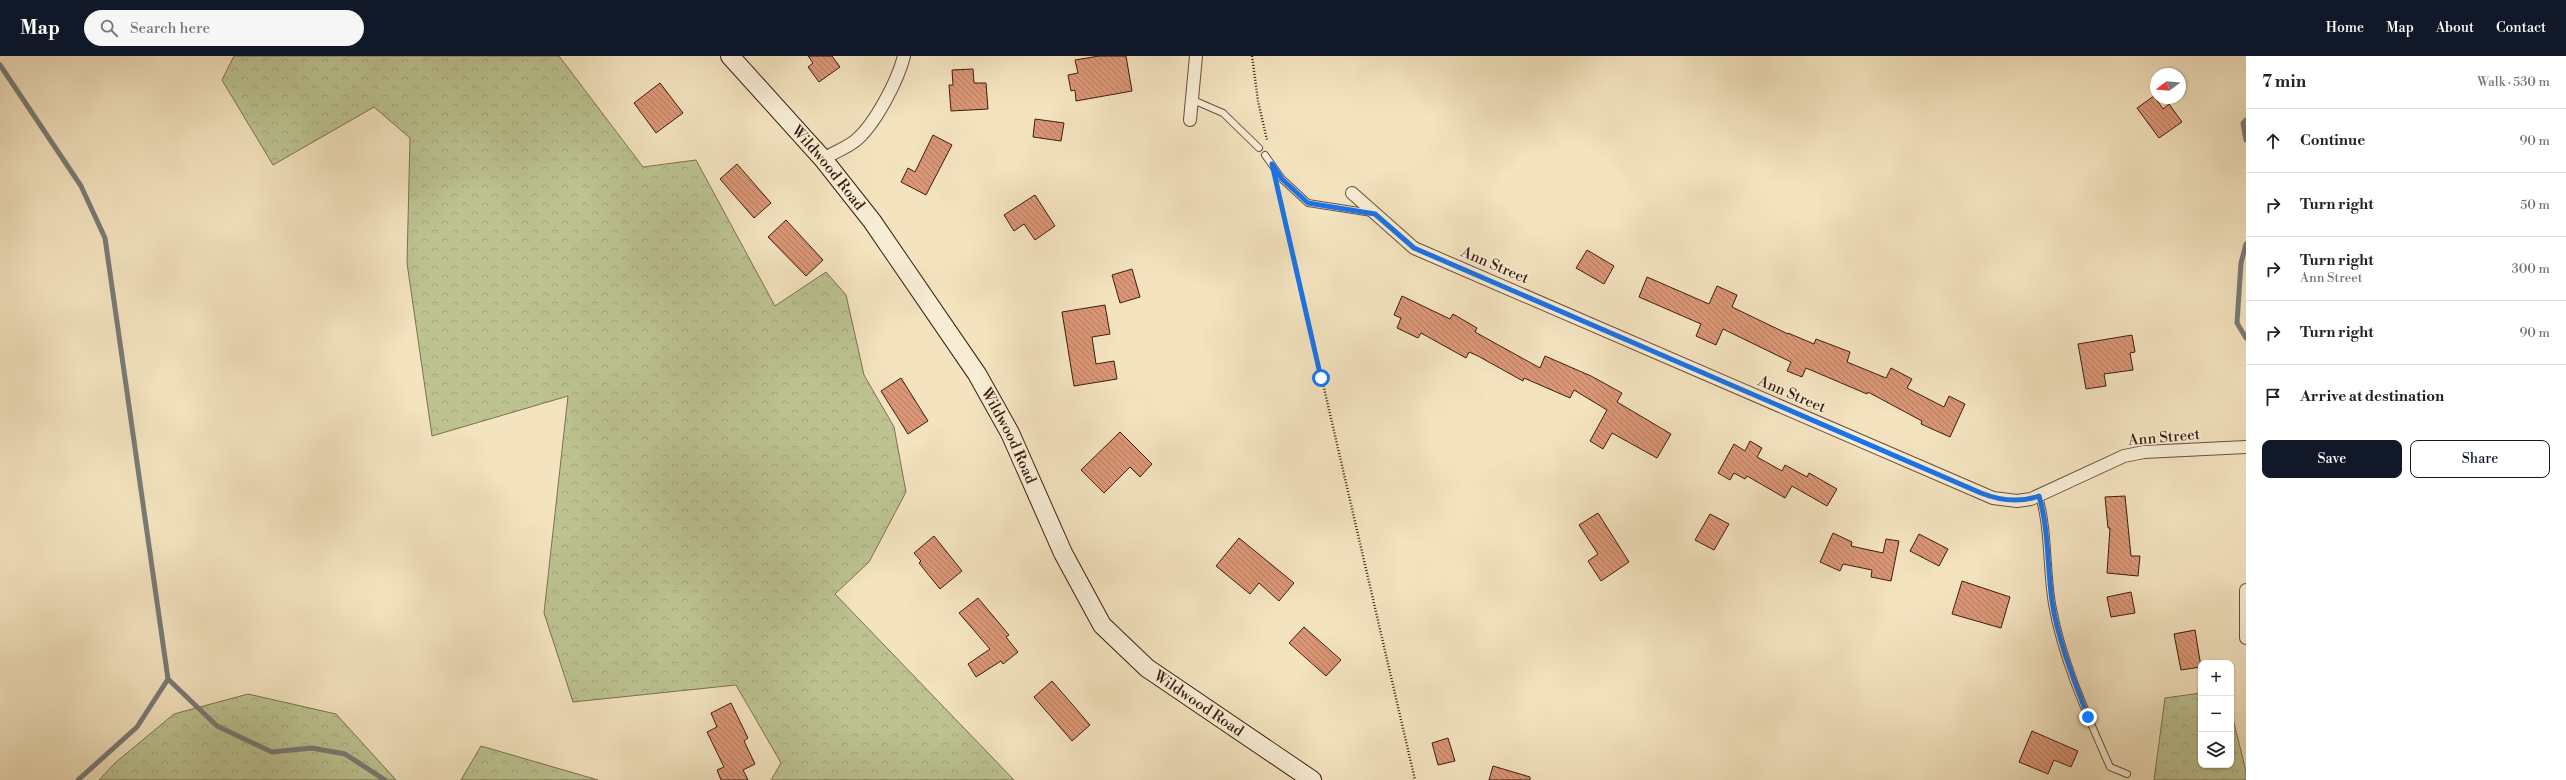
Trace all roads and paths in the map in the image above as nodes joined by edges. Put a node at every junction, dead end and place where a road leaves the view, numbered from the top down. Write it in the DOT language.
graph roads {
  1 [pos="730,56"];
  2 [pos="904,56"];
  3 [pos="1196,56"];
  4 [pos="1252,56"];
  5 [pos="1193,100"];
  6 [pos="1190,120"];
  7 [pos="1259,148"];
  8 [pos="1265,155"];
  9 [pos="823,159"];
  10 [pos="1272,164"];
  11 [pos="1352,193"];
  12 [pos="1375,214"];
  13 [pos="2246,447"];
  14 [pos="2039,496"];
  15 [pos="2246,590"];
  16 [pos="2246,638"];
  17 [pos="2127,774"];
  18 [pos="1312,780"];
  19 [pos="1416,780"];
  1 -- 9 [label="street, Wildwood Road"];
  2 -- 9 [label="street"];
  3 -- 5 [label="street"];
  4 -- 10 [label="path"];
  5 -- 6 [label="street"];
  5 -- 7 [label="lane"];
  8 -- 10 [label="lane"];
  9 -- 18 [label="street, Wildwood Road"];
  10 -- 12 [label="lane"];
  10 -- 19 [label="path"];
  11 -- 12 [label="street, Ann Street"];
  12 -- 14 [label="street, Ann Street"];
  13 -- 14 [label="street, Ann Street"];
  14 -- 17 [label="lane"];
  15 -- 16 [label="street"];
}
